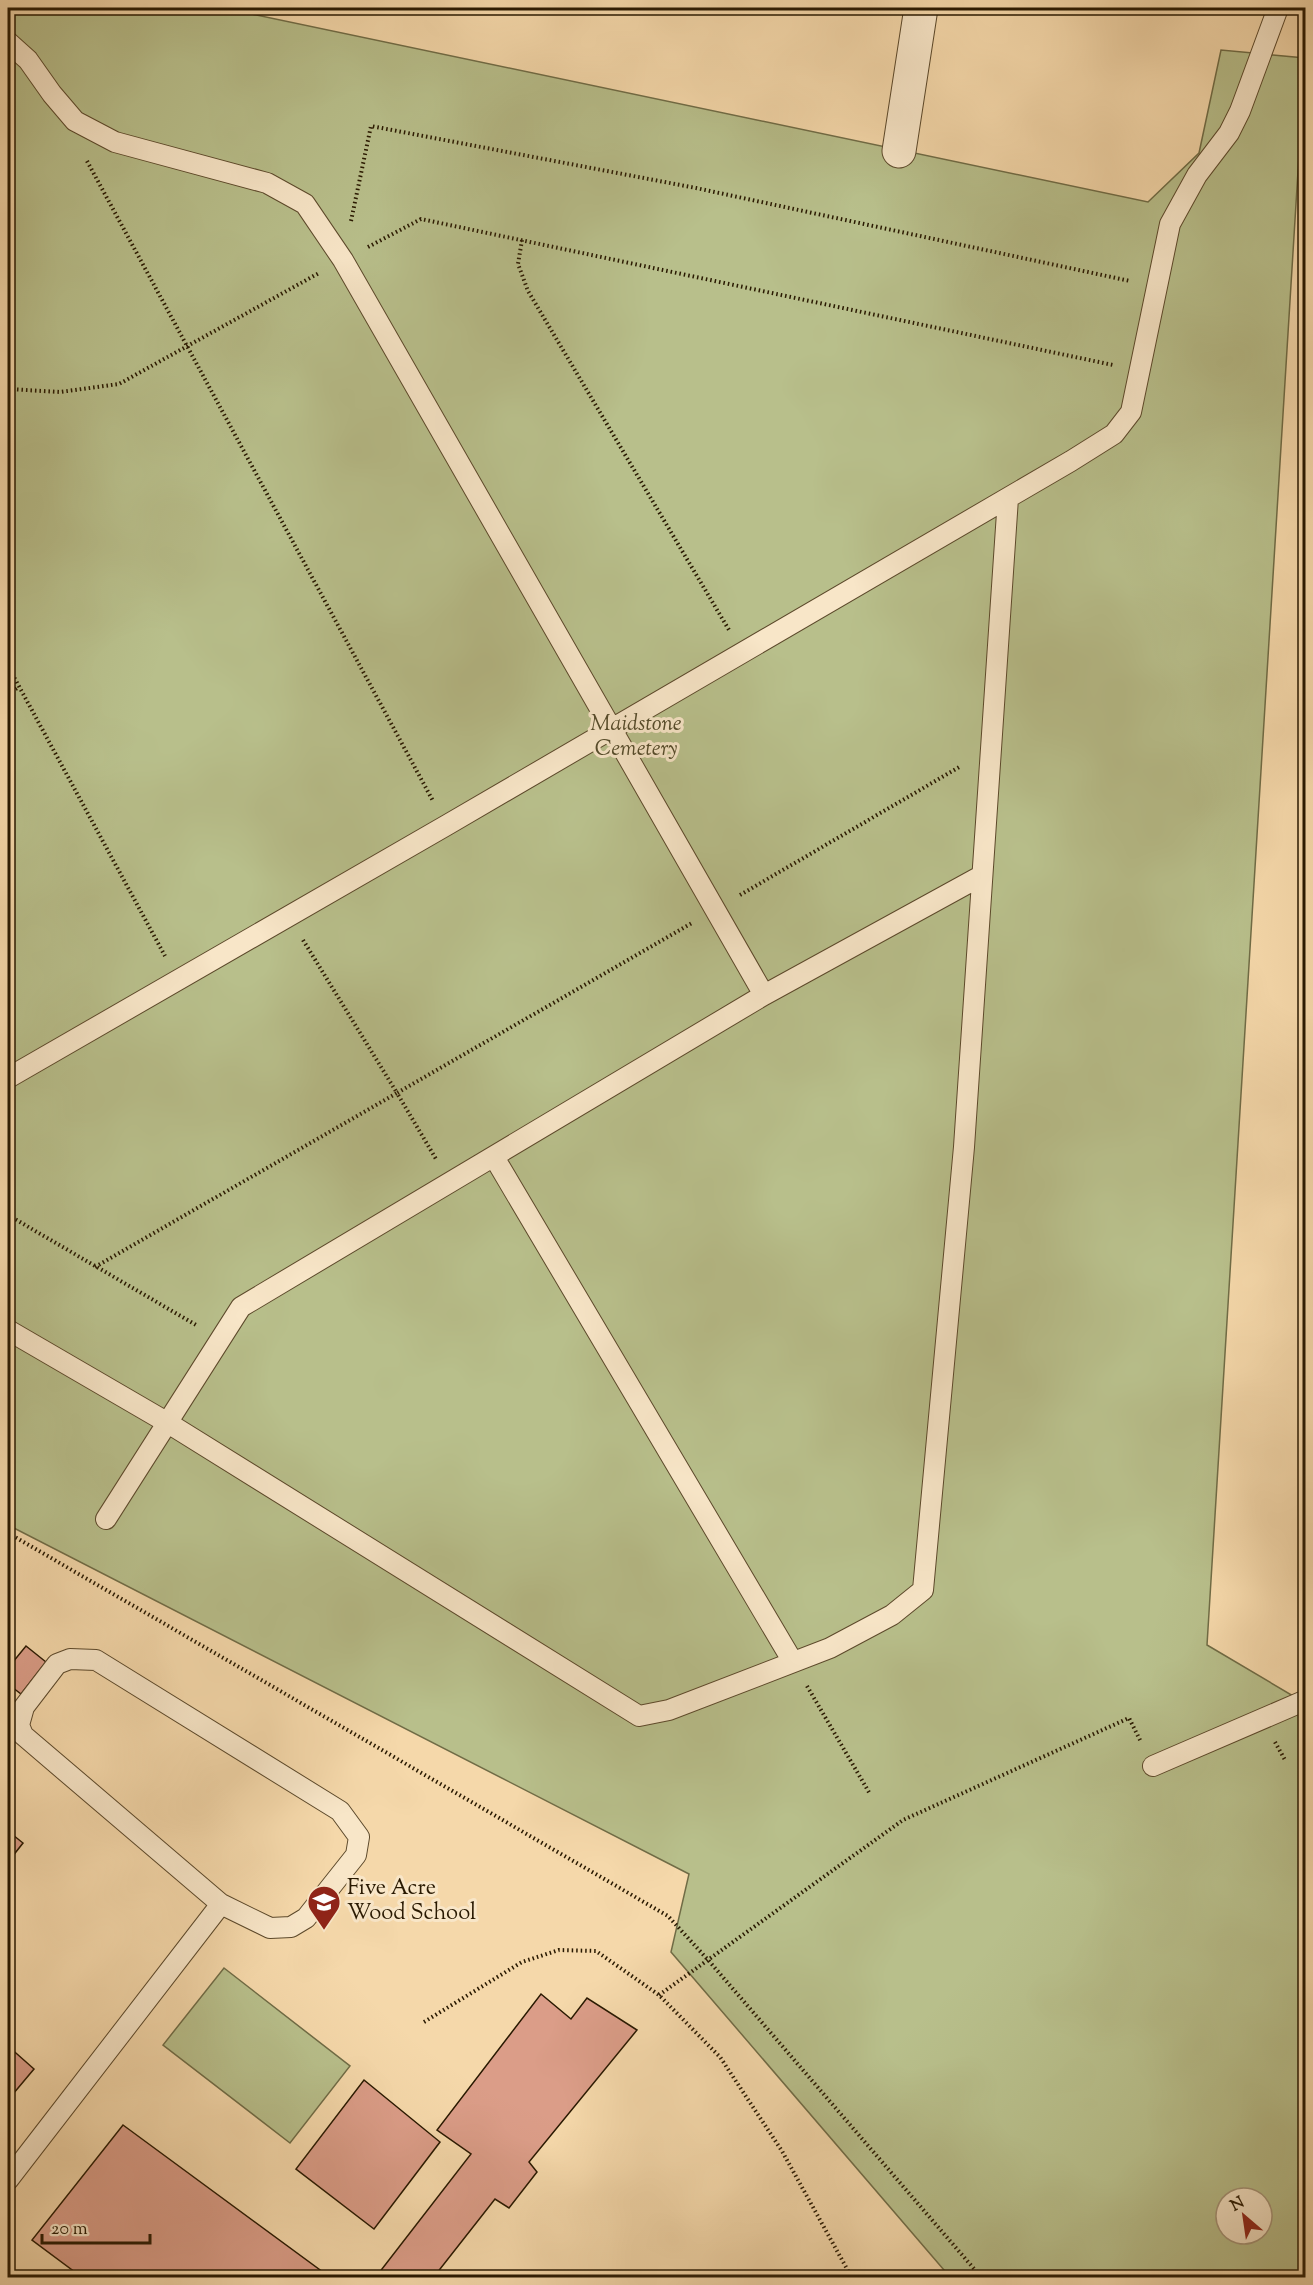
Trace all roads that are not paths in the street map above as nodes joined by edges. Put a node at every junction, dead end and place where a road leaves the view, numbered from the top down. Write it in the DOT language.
graph roads {
  1 [pos="921,8"];
  2 [pos="1278,8"];
  3 [pos="8,42"];
  4 [pos="899,151"];
  5 [pos="1008,498"];
  6 [pos="612,728"];
  7 [pos="981,876"];
  8 [pos="764,995"];
  9 [pos="8,1078"];
  10 [pos="494,1157"];
  11 [pos="8,1330"];
  12 [pos="168,1423"];
  13 [pos="106,1519"];
  14 [pos="793,1662"];
  15 [pos="1305,1700"];
  16 [pos="1153,1767"];
  17 [pos="221,1904"];
  18 [pos="8,2181"];
  1 -- 4 [label="street"];
  2 -- 5 [label="lane"];
  3 -- 6 [label="lane"];
  5 -- 6 [label="lane"];
  5 -- 7 [label="lane"];
  6 -- 8 [label="lane"];
  6 -- 9 [label="lane"];
  7 -- 8 [label="lane"];
  7 -- 14 [label="lane"];
  8 -- 10 [label="lane"];
  10 -- 12 [label="lane"];
  10 -- 14 [label="lane"];
  11 -- 12 [label="lane"];
  12 -- 13 [label="lane"];
  12 -- 14 [label="lane"];
  15 -- 16 [label="lane"];
  17 -- 17 [label="lane"];
  17 -- 18 [label="lane"];
}
